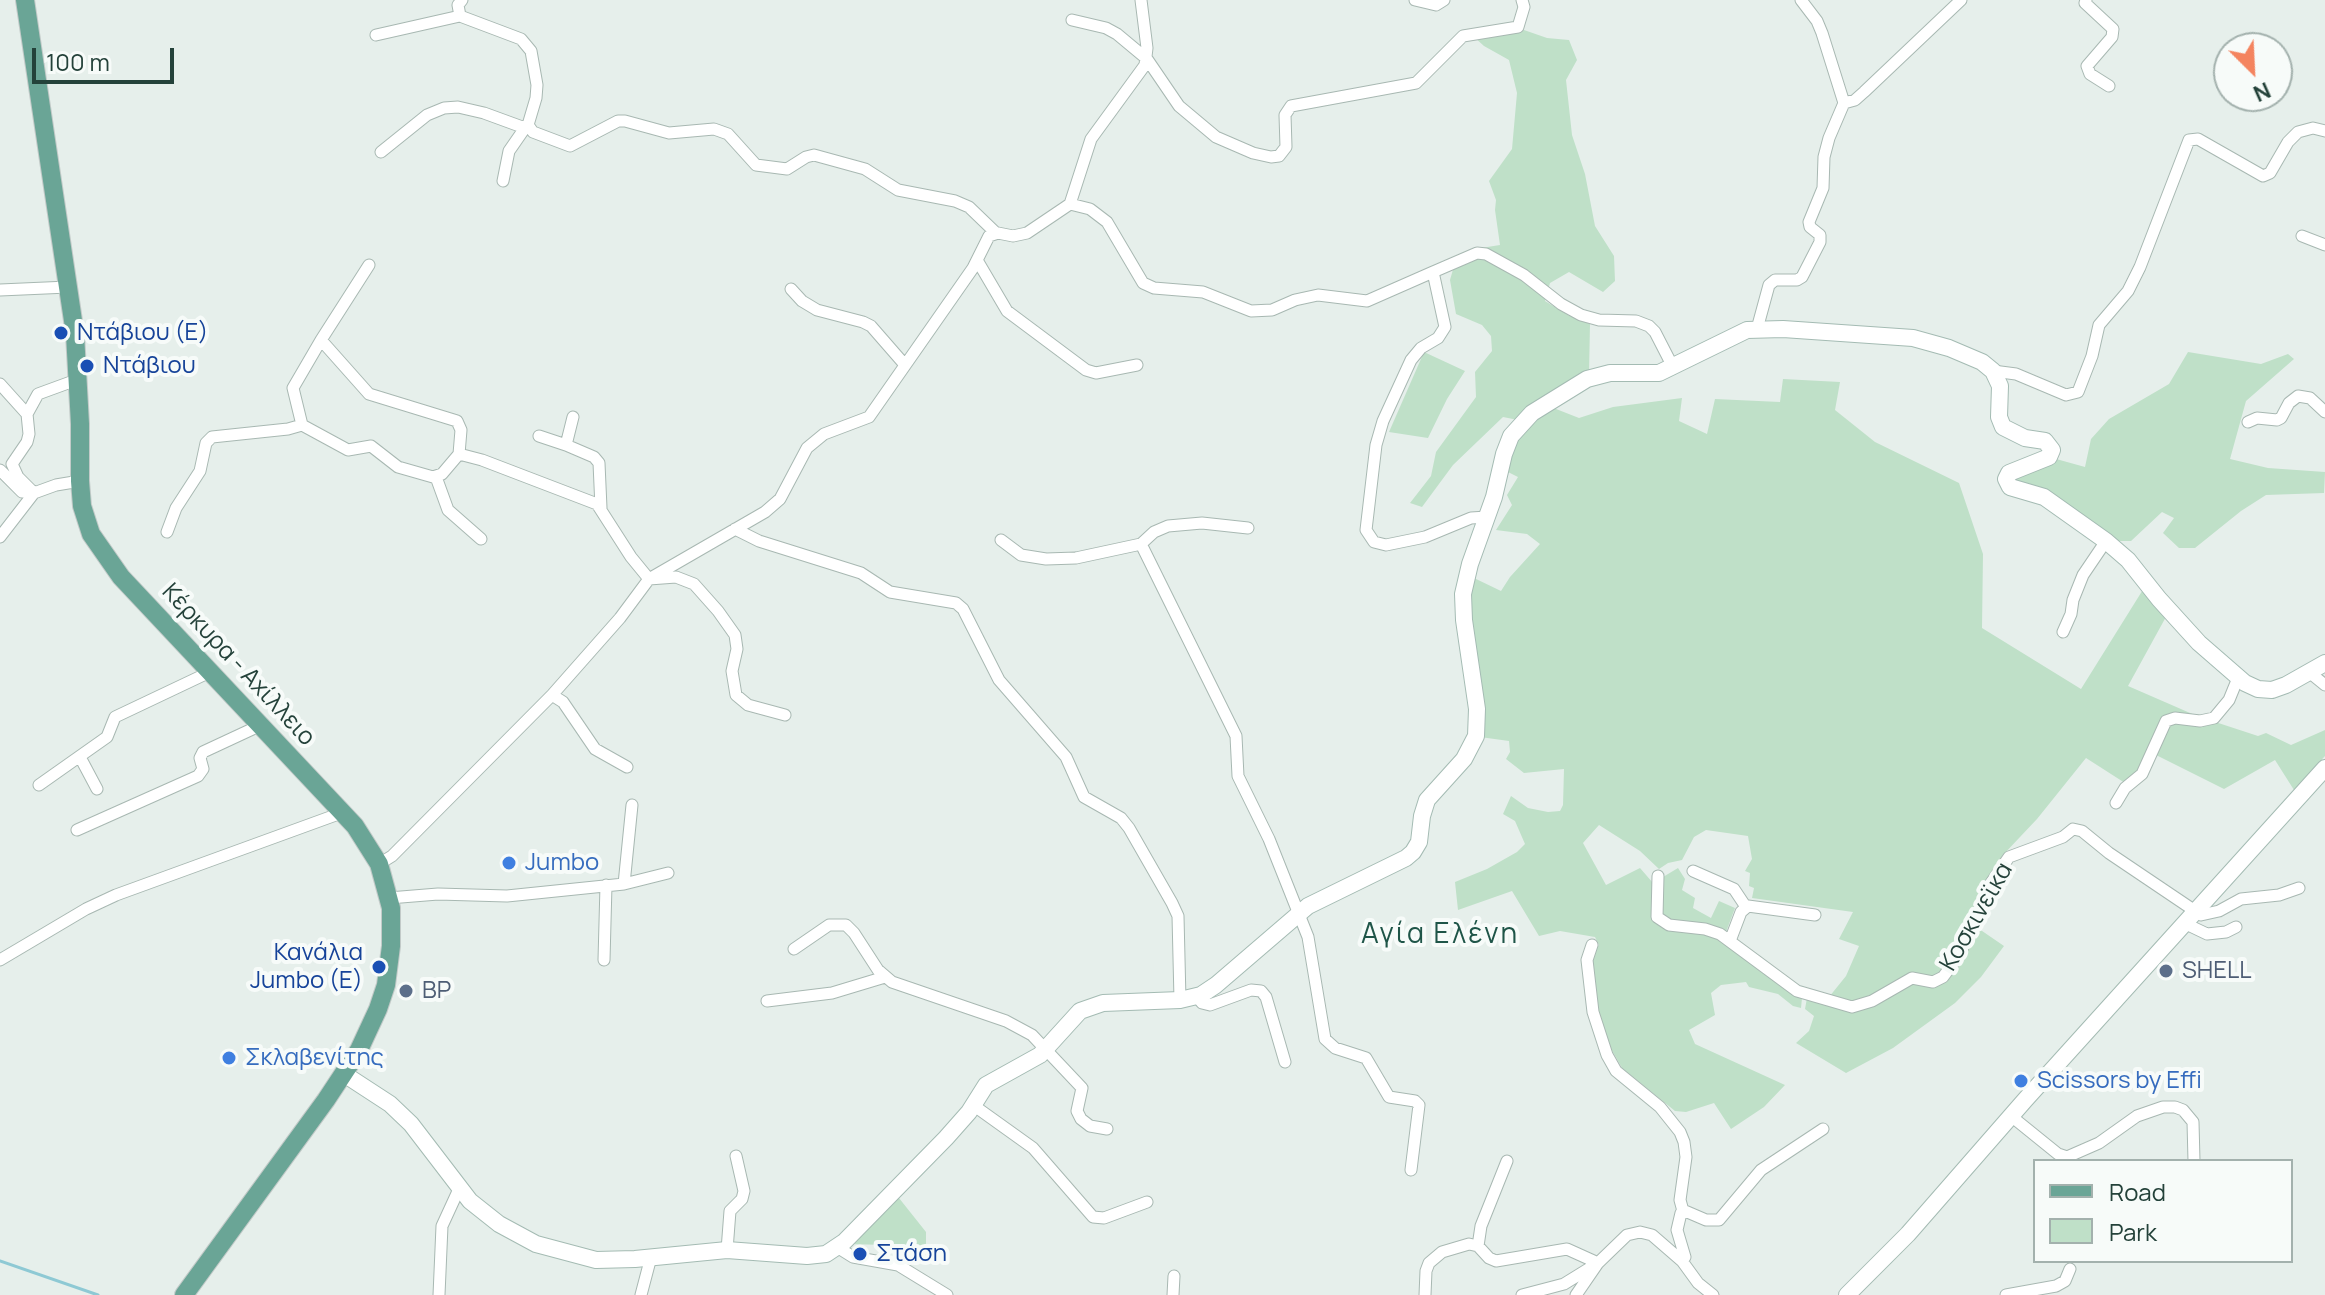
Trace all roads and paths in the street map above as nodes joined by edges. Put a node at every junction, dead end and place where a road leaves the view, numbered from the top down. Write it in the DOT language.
graph roads {
  1 [pos="25,0"];
  2 [pos="462,0"];
  3 [pos="1141,0"];
  4 [pos="1415,0"];
  5 [pos="1444,0"];
  6 [pos="1522,0"];
  7 [pos="1801,0"];
  8 [pos="1961,0"];
  9 [pos="2086,0"];
  10 [pos="460,16"];
  11 [pos="1072,20"];
  12 [pos="376,35"];
  13 [pos="1147,59"];
  14 [pos="2109,86"];
  15 [pos="1844,103"];
  16 [pos="526,127"];
  17 [pos="2325,131"];
  18 [pos="381,152"];
  19 [pos="503,181"];
  20 [pos="1070,204"];
  21 [pos="996,233"];
  22 [pos="2302,236"];
  23 [pos="2325,245"];
  24 [pos="977,260"];
  25 [pos="369,265"];
  26 [pos="1433,272"];
  27 [pos="68,287"];
  28 [pos="791,289"];
  29 [pos="0,290"];
  30 [pos="1757,329"];
  31 [pos="321,340"];
  32 [pos="905,365"];
  33 [pos="1137,365"];
  34 [pos="1673,367"];
  35 [pos="1993,371"];
  36 [pos="79,379"];
  37 [pos="0,384"];
  38 [pos="2325,412"];
  39 [pos="27,414"];
  40 [pos="573,417"];
  41 [pos="2248,422"];
  42 [pos="302,425"];
  43 [pos="539,436"];
  44 [pos="566,445"];
  45 [pos="459,454"];
  46 [pos="0,470"];
  47 [pos="436,477"];
  48 [pos="80,481"];
  49 [pos="31,496"];
  50 [pos="601,508"];
  51 [pos="1487,517"];
  52 [pos="1248,528"];
  53 [pos="735,529"];
  54 [pos="167,532"];
  55 [pos="0,537"];
  56 [pos="481,539"];
  57 [pos="1001,540"];
  58 [pos="2106,541"];
  59 [pos="1141,544"];
  60 [pos="649,579"];
  61 [pos="2063,632"];
  62 [pos="2325,663"];
  63 [pos="212,671"];
  64 [pos="2309,672"];
  65 [pos="2238,678"];
  66 [pos="2325,685"];
  67 [pos="552,695"];
  68 [pos="785,715"];
  69 [pos="261,725"];
  70 [pos="80,757"];
  71 [pos="627,767"];
  72 [pos="2325,768"];
  73 [pos="39,785"];
  74 [pos="97,789"];
  75 [pos="2116,803"];
  76 [pos="632,805"];
  77 [pos="344,812"];
  78 [pos="77,830"];
  79 [pos="379,864"];
  80 [pos="1693,871"];
  81 [pos="668,873"];
  82 [pos="1658,876"];
  83 [pos="624,884"];
  84 [pos="606,885"];
  85 [pos="2299,888"];
  86 [pos="389,898"];
  87 [pos="1746,907"];
  88 [pos="1299,913"];
  89 [pos="1815,915"];
  90 [pos="2189,918"];
  91 [pos="2236,927"];
  92 [pos="1730,941"];
  93 [pos="1592,945"];
  94 [pos="794,949"];
  95 [pos="0,960"];
  96 [pos="604,960"];
  97 [pos="885,977"];
  98 [pos="1188,998"];
  99 [pos="767,1001"];
  100 [pos="1045,1050"];
  101 [pos="1285,1062"];
  102 [pos="344,1074"];
  103 [pos="973,1105"];
  104 [pos="2011,1116"];
  105 [pos="1107,1129"];
  106 [pos="1823,1129"];
  107 [pos="736,1156"];
  108 [pos="2194,1159"];
  109 [pos="1507,1161"];
  110 [pos="1411,1170"];
  111 [pos="459,1189"];
  112 [pos="1147,1202"];
  113 [pos="1683,1211"];
  114 [pos="1478,1246"];
  115 [pos="837,1247"];
  116 [pos="727,1250"];
  117 [pos="651,1257"];
  118 [pos="1682,1261"];
  119 [pos="1598,1263"];
  120 [pos="2070,1269"];
  121 [pos="1174,1276"];
  122 [pos="184,1295"];
  123 [pos="439,1295"];
  124 [pos="641,1295"];
  125 [pos="947,1295"];
  126 [pos="1173,1295"];
  127 [pos="1425,1295"];
  128 [pos="1522,1295"];
  129 [pos="1576,1295"];
  130 [pos="1713,1295"];
  131 [pos="1847,1295"];
  132 [pos="2006,1295"];
  1 -- 27 [label="main road, Κέρκυρα - Αχίλλειο"];
  2 -- 10 [label="street"];
  3 -- 13 [label="street"];
  4 -- 5 [label="street"];
  6 -- 13 [label="street"];
  7 -- 15 [label="street"];
  8 -- 15 [label="street"];
  9 -- 14 [label="street"];
  10 -- 12 [label="street"];
  10 -- 16 [label="street"];
  11 -- 13 [label="street"];
  13 -- 20 [label="street"];
  15 -- 30 [label="street"];
  16 -- 18 [label="street"];
  16 -- 19 [label="street"];
  16 -- 21 [label="street"];
  17 -- 35 [label="street"];
  20 -- 21 [label="street"];
  20 -- 26 [label="street"];
  21 -- 24 [label="street"];
  22 -- 23 [label="street"];
  24 -- 32 [label="street"];
  24 -- 33 [label="street"];
  25 -- 31 [label="street"];
  26 -- 34 [label="street"];
  26 -- 51 [label="street"];
  27 -- 29 [label="street"];
  27 -- 36 [label="main road, Κέρκυρα - Αχίλλειο"];
  28 -- 32 [label="street"];
  30 -- 34 [label="street"];
  30 -- 35 [label="street"];
  31 -- 42 [label="street"];
  31 -- 45 [label="street"];
  32 -- 53 [label="street"];
  34 -- 51 [label="street"];
  35 -- 58 [label="street"];
  36 -- 39 [label="street"];
  36 -- 48 [label="main road, Κέρκυρα - Αχίλλειο"];
  37 -- 39 [label="street"];
  38 -- 41 [label="street"];
  39 -- 49 [label="street"];
  40 -- 44 [label="street"];
  42 -- 47 [label="street"];
  42 -- 54 [label="street"];
  43 -- 44 [label="street"];
  44 -- 50 [label="street"];
  45 -- 47 [label="street"];
  45 -- 50 [label="street"];
  46 -- 49 [label="street"];
  47 -- 56 [label="street"];
  48 -- 49 [label="street"];
  48 -- 63 [label="main road, Κέρκυρα - Αχίλλειο"];
  49 -- 55 [label="street"];
  50 -- 60 [label="street"];
  51 -- 88 [label="street"];
  52 -- 59 [label="street"];
  53 -- 60 [label="street"];
  53 -- 98 [label="street"];
  57 -- 59 [label="street"];
  58 -- 61 [label="street"];
  58 -- 65 [label="street"];
  59 -- 88 [label="street"];
  60 -- 67 [label="street"];
  60 -- 68 [label="street"];
  62 -- 64 [label="street"];
  63 -- 69 [label="main road, Κέρκυρα - Αχίλλειο"];
  63 -- 70 [label="street"];
  64 -- 65 [label="street"];
  64 -- 66 [label="street"];
  65 -- 75 [label="street"];
  67 -- 71 [label="street"];
  67 -- 79 [label="street"];
  69 -- 77 [label="main road, Κέρκυρα - Αχίλλειο"];
  69 -- 78 [label="street"];
  70 -- 73 [label="street"];
  70 -- 74 [label="street"];
  72 -- 90 [label="street"];
  76 -- 83 [label="street"];
  77 -- 79 [label="main road, Κέρκυρα - Αχίλλειο"];
  77 -- 95 [label="street"];
  79 -- 86 [label="main road, Κέρκυρα - Αχίλλειο"];
  80 -- 87 [label="street"];
  81 -- 83 [label="street"];
  82 -- 92 [label="street, Κοσκινεϊκα"];
  83 -- 84 [label="street"];
  84 -- 86 [label="street"];
  84 -- 96 [label="street"];
  85 -- 90 [label="street"];
  86 -- 102 [label="main road, Κέρκυρα - Αχίλλειο"];
  87 -- 89 [label="street"];
  87 -- 92 [label="street"];
  88 -- 98 [label="street"];
  88 -- 110 [label="street"];
  90 -- 91 [label="street"];
  90 -- 92 [label="street, Κοσκινεϊκα"];
  90 -- 104 [label="street"];
  93 -- 113 [label="street"];
  94 -- 97 [label="street"];
  97 -- 99 [label="street"];
  97 -- 100 [label="street"];
  98 -- 100 [label="street"];
  98 -- 101 [label="street"];
  100 -- 103 [label="street"];
  100 -- 105 [label="street"];
  102 -- 111 [label="street"];
  102 -- 122 [label="main road, Κέρκυρα - Αχίλλειο"];
  103 -- 112 [label="street"];
  103 -- 115 [label="street"];
  104 -- 108 [label="street"];
  104 -- 131 [label="street"];
  106 -- 113 [label="street"];
  107 -- 116 [label="street"];
  109 -- 114 [label="street"];
  111 -- 117 [label="street"];
  111 -- 123 [label="street"];
  113 -- 118 [label="street"];
  114 -- 119 [label="street"];
  114 -- 127 [label="street"];
  115 -- 116 [label="street"];
  115 -- 125 [label="street"];
  116 -- 117 [label="street"];
  117 -- 124 [label="street"];
  118 -- 119 [label="street"];
  118 -- 130 [label="street"];
  119 -- 128 [label="street"];
  119 -- 129 [label="street"];
  120 -- 132 [label="street"];
  121 -- 126 [label="street"];
}
